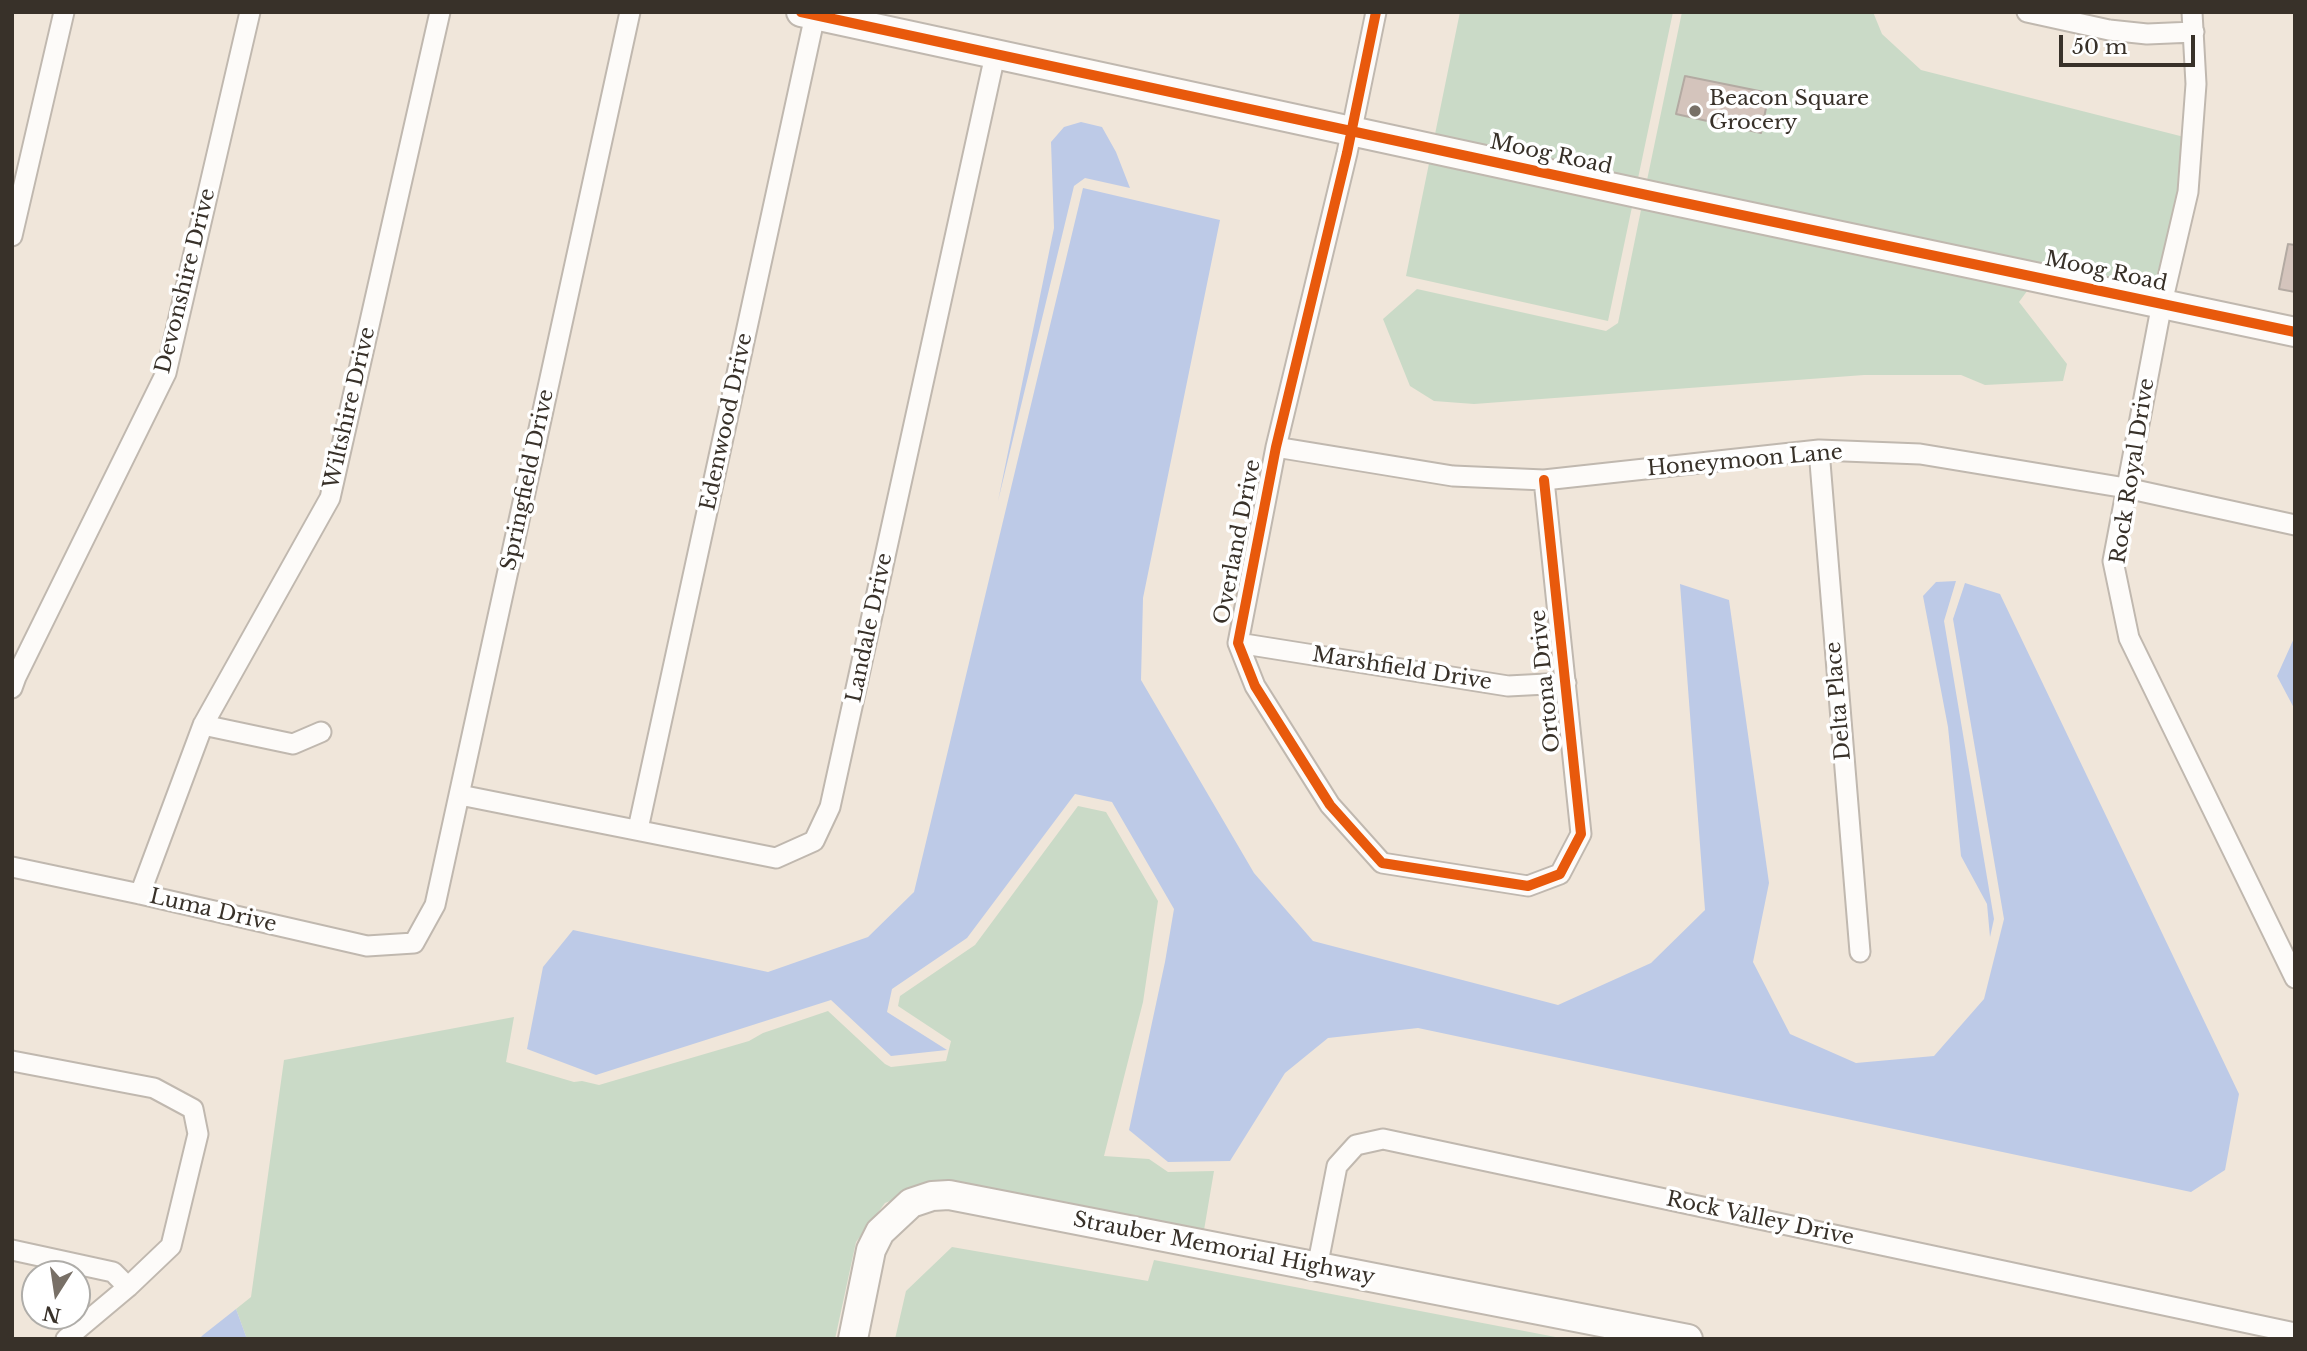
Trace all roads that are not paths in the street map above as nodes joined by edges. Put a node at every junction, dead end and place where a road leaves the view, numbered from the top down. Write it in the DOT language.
graph roads {
  1 [pos="64,12"];
  2 [pos="250,12"];
  3 [pos="440,12"];
  4 [pos="630,12"];
  5 [pos="1376,12"];
  6 [pos="2027,12"];
  7 [pos="808,14"];
  8 [pos="2193,22"];
  9 [pos="995,55"];
  10 [pos="1352,132"];
  11 [pos="12,236"];
  12 [pos="2162,303"];
  13 [pos="2295,332"];
  14 [pos="1276,447"];
  15 [pos="1819,450"];
  16 [pos="1544,480"];
  17 [pos="2126,488"];
  18 [pos="2295,525"];
  19 [pos="1238,643"];
  20 [pos="1566,683"];
  21 [pos="12,688"];
  22 [pos="203,725"];
  23 [pos="321,732"];
  24 [pos="460,795"];
  25 [pos="638,829"];
  26 [pos="12,867"];
  27 [pos="1560,874"];
  28 [pos="140,894"];
  29 [pos="414,943"];
  30 [pos="1860,951"];
  31 [pos="2295,978"];
  32 [pos="12,1061"];
  33 [pos="12,1250"];
  34 [pos="1317,1268"];
  35 [pos="128,1287"];
  36 [pos="2295,1333"];
  37 [pos="66,1339"];
  38 [pos="853,1339"];
  39 [pos="1688,1339"];
  1 -- 11 [label="street"];
  2 -- 21 [label="street, Devonshire Drive"];
  3 -- 22 [label="street, Wiltshire Drive"];
  4 -- 24 [label="street, Springfield Drive"];
  5 -- 10 [label="street, Overland Drive"];
  6 -- 8 [label="street"];
  7 -- 9 [label="street, Moog Road"];
  7 -- 25 [label="street, Edenwood Drive"];
  8 -- 12 [label="street, Rock Royal Drive"];
  9 -- 10 [label="street, Moog Road"];
  9 -- 25 [label="street, Landale Drive"];
  10 -- 12 [label="street, Moog Road"];
  10 -- 14 [label="street, Overland Drive"];
  12 -- 13 [label="street, Moog Road"];
  12 -- 17 [label="street, Rock Royal Drive"];
  14 -- 16 [label="street, Honeymoon Lane"];
  14 -- 19 [label="street, Overland Drive"];
  15 -- 16 [label="street, Honeymoon Lane"];
  15 -- 17 [label="street, Honeymoon Lane"];
  15 -- 30 [label="street, Delta Place"];
  16 -- 20 [label="street, Ortona Drive"];
  17 -- 18 [label="street, Honeymoon Lane"];
  17 -- 31 [label="street, Rock Royal Drive"];
  19 -- 20 [label="street, Marshfield Drive"];
  19 -- 27 [label="street, Overland Drive"];
  20 -- 27 [label="street, Ortona Drive"];
  22 -- 23 [label="street"];
  22 -- 28 [label="street, Wiltshire Drive"];
  24 -- 25 [label="street, Landale Drive"];
  24 -- 29 [label="street, Springfield Drive"];
  26 -- 28 [label="street, Luma Drive"];
  28 -- 29 [label="street, Luma Drive"];
  32 -- 35 [label="street"];
  33 -- 35 [label="street"];
  34 -- 36 [label="street, Rock Valley Drive"];
  34 -- 38 [label="street, Strauber Memorial Highway"];
  34 -- 39 [label="street, Strauber Memorial Highway"];
  35 -- 37 [label="street"];
}
